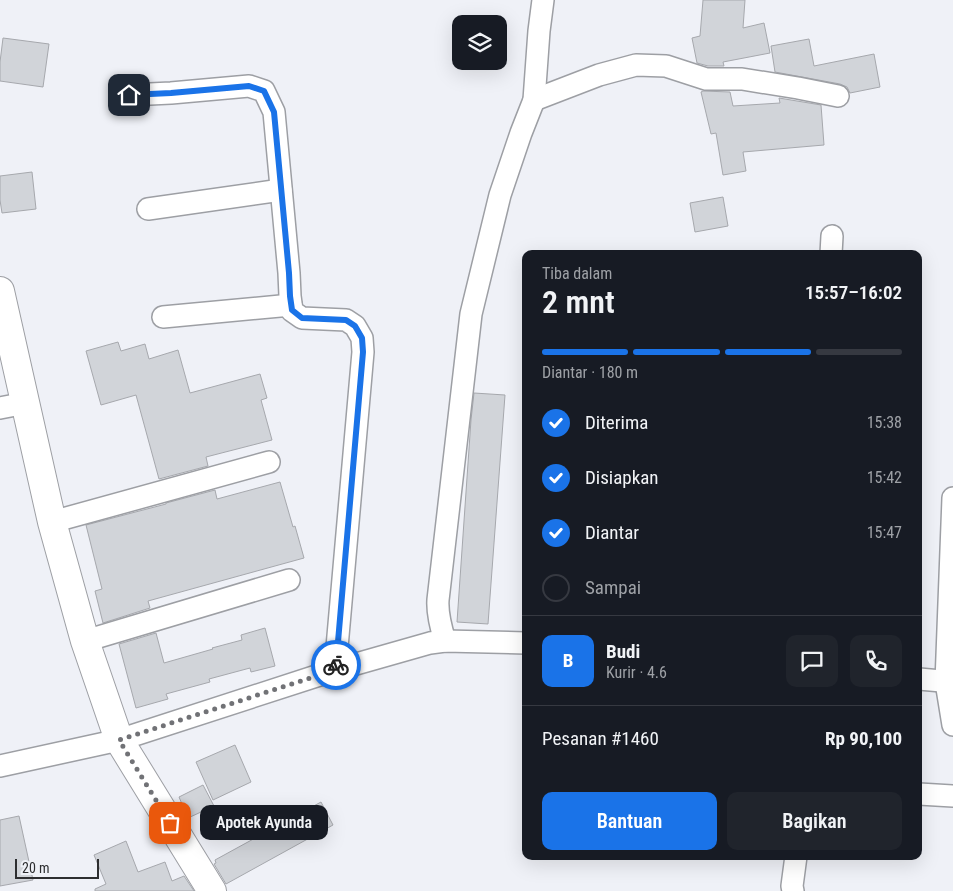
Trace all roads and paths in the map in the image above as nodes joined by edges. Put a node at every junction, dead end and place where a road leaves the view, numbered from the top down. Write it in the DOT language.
graph roads {
  1 [pos="543,0"];
  2 [pos="129,95"];
  3 [pos="838,96"];
  4 [pos="534,100"];
  5 [pos="282,190"];
  6 [pos="148,209"];
  7 [pos="0,290"];
  8 [pos="291,305"];
  9 [pos="163,317"];
  10 [pos="13,406"];
  11 [pos="269,462"];
  12 [pos="953,498"];
  13 [pos="52,522"];
  14 [pos="290,580"];
  15 [pos="85,641"];
  16 [pos="522,643"];
  17 [pos="429,644"];
  18 [pos="335,670"];
  19 [pos="922,679"];
  20 [pos="950,682"];
  21 [pos="953,725"];
  22 [pos="119,740"];
  23 [pos="0,766"];
  24 [pos="922,794"];
  25 [pos="953,796"];
  26 [pos="795,860"];
  27 [pos="212,891"];
  28 [pos="793,891"];
  1 -- 4 [label="street"];
  2 -- 5 [label="street"];
  3 -- 4 [label="street"];
  4 -- 17 [label="street"];
  5 -- 6 [label="street"];
  5 -- 8 [label="street"];
  7 -- 10 [label="street"];
  8 -- 9 [label="street"];
  8 -- 18 [label="street"];
  10 -- 13 [label="street"];
  11 -- 13 [label="street"];
  12 -- 20 [label="street"];
  13 -- 15 [label="street"];
  14 -- 15 [label="street"];
  15 -- 22 [label="street"];
  16 -- 17 [label="street"];
  17 -- 18 [label="street"];
  18 -- 22 [label="street"];
  19 -- 20 [label="street"];
  20 -- 21 [label="street"];
  22 -- 23 [label="street"];
  22 -- 27 [label="street"];
  24 -- 25 [label="street"];
  26 -- 28 [label="street"];
}
